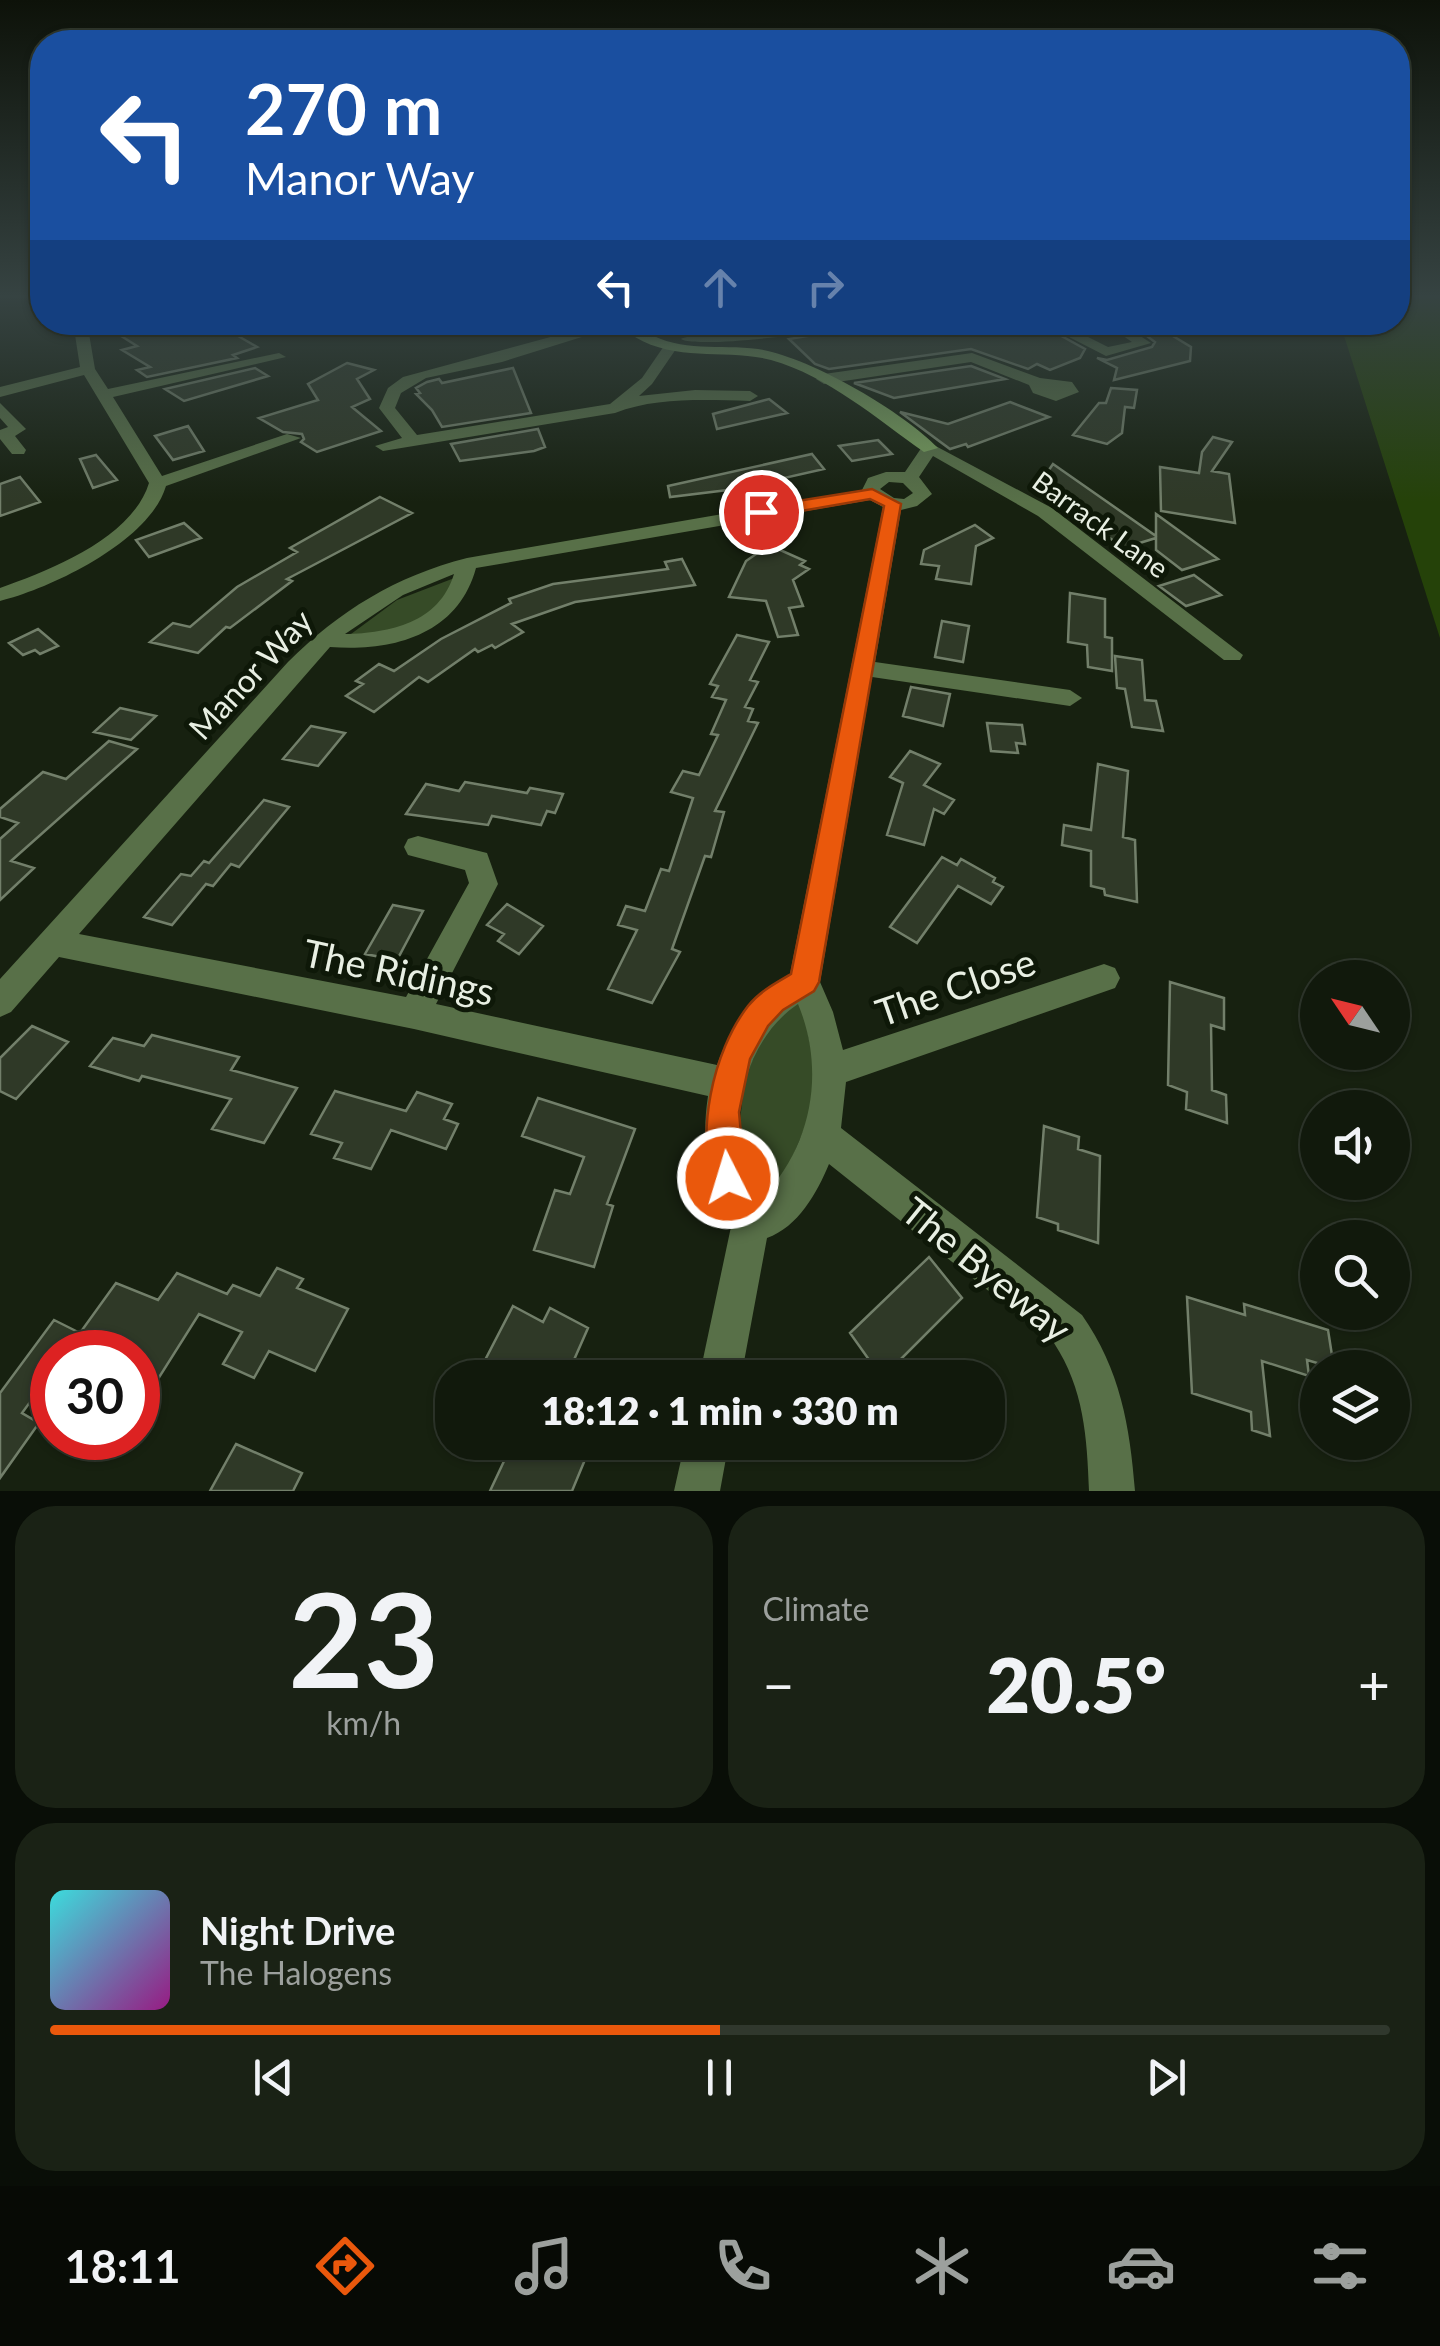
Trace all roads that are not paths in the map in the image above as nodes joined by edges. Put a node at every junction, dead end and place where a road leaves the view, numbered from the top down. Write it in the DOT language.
graph roads {
  1 [pos="88,364"];
  2 [pos="249,364"];
  3 [pos="477,364"];
  4 [pos="661,364"];
  5 [pos="793,364"];
  6 [pos="928,364"];
  7 [pos="989,364"];
  8 [pos="88,369"];
  9 [pos="824,379"];
  10 [pos="1039,383"];
  11 [pos="0,392"];
  12 [pos="103,395"];
  13 [pos="750,396"];
  14 [pos="626,402"];
  15 [pos="0,408"];
  16 [pos="293,438"];
  17 [pos="413,441"];
  18 [pos="384,446"];
  19 [pos="930,448"];
  20 [pos="18,450"];
  21 [pos="909,478"];
  22 [pos="158,482"];
  23 [pos="883,499"];
  24 [pos="468,564"];
  25 [pos="0,595"];
  26 [pos="323,639"];
  27 [pos="1232,656"];
  28 [pos="863,668"];
  29 [pos="1070,698"];
  30 [pos="418,847"];
  31 [pos="53,942"];
  32 [pos="1104,978"];
  33 [pos="804,982"];
  34 [pos="0,1002"];
  35 [pos="414,1014"];
  36 [pos="832,1070"];
  37 [pos="728,1084"];
  38 [pos="822,1136"];
  39 [pos="752,1218"];
  40 [pos="724,1360"];
  41 [pos="703,1460"];
  42 [pos="697,1491"];
  43 [pos="1112,1491"];
  1 -- 8 [label="street"];
  2 -- 12 [label="street"];
  3 -- 17 [label="street"];
  4 -- 14 [label="street"];
  5 -- 9 [label="street, Barrack Lane"];
  6 -- 9 [label="street"];
  7 -- 10 [label="street"];
  8 -- 11 [label="street"];
  8 -- 12 [label="street"];
  9 -- 19 [label="street, Barrack Lane"];
  12 -- 22 [label="street"];
  13 -- 14 [label="street"];
  14 -- 17 [label="street"];
  15 -- 20 [label="street"];
  16 -- 22 [label="street"];
  17 -- 18 [label="street"];
  19 -- 21 [label="street"];
  19 -- 27 [label="street, Barrack Lane"];
  21 -- 23 [label="street, Manor Way"];
  21 -- 23 [label="street"];
  22 -- 25 [label="street"];
  23 -- 24 [label="street, Manor Way"];
  23 -- 28 [label="street"];
  24 -- 26 [label="street, Manor Way"];
  24 -- 26 [label="street"];
  26 -- 31 [label="street, Manor Way"];
  28 -- 29 [label="street"];
  28 -- 33 [label="street"];
  30 -- 35 [label="street"];
  31 -- 34 [label="street, Manor Way"];
  31 -- 35 [label="street, The Ridings"];
  32 -- 36 [label="street, The Close"];
  33 -- 36 [label="street"];
  33 -- 37 [label="street"];
  35 -- 37 [label="street, The Ridings"];
  36 -- 38 [label="street"];
  37 -- 39 [label="street"];
  38 -- 39 [label="street"];
  38 -- 43 [label="street, The Byeway"];
  39 -- 40 [label="street"];
  41 -- 42 [label="street"];
}
